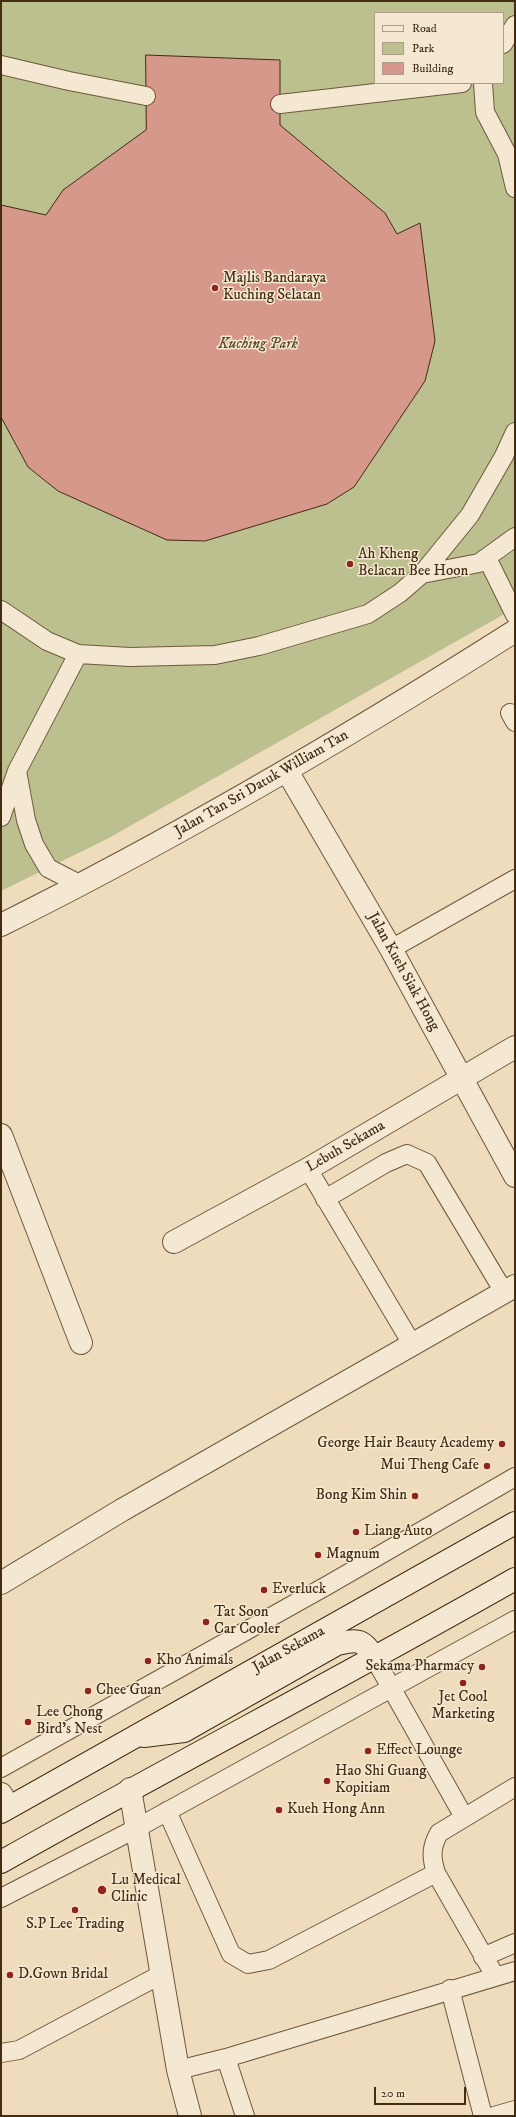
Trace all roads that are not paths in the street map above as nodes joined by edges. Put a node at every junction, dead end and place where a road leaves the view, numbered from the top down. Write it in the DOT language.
graph roads {
  1 [pos="515,25"];
  2 [pos="504,42"];
  3 [pos="1,65"];
  4 [pos="453,84"];
  5 [pos="483,84"];
  6 [pos="146,96"];
  7 [pos="280,104"];
  8 [pos="511,152"];
  9 [pos="515,188"];
  10 [pos="515,432"];
  11 [pos="515,537"];
  12 [pos="487,558"];
  13 [pos="422,574"];
  14 [pos="1,610"];
  15 [pos="515,615"];
  16 [pos="515,631"];
  17 [pos="78,654"];
  18 [pos="16,770"];
  19 [pos="287,770"];
  20 [pos="1,817"];
  21 [pos="515,879"];
  22 [pos="81,885"];
  23 [pos="1,925"];
  24 [pos="391,949"];
  25 [pos="515,1047"];
  26 [pos="461,1080"];
  27 [pos="1,1135"];
  28 [pos="308,1169"];
  29 [pos="515,1176"];
  30 [pos="325,1199"];
  31 [pos="174,1242"];
  32 [pos="510,1289"];
  33 [pos="81,1343"];
  34 [pos="412,1344"];
  35 [pos="515,1477"];
  36 [pos="515,1523"];
  37 [pos="515,1579"];
  38 [pos="1,1583"];
  39 [pos="515,1620"];
  40 [pos="375,1659"];
  41 [pos="391,1688"];
  42 [pos="133,1738"];
  43 [pos="1,1768"];
  44 [pos="515,1787"];
  45 [pos="130,1789"];
  46 [pos="4,1804"];
  47 [pos="167,1811"];
  48 [pos="464,1817"];
  49 [pos="137,1828"];
  50 [pos="1,1862"];
  51 [pos="436,1873"];
  52 [pos="1,1898"];
  53 [pos="515,1943"];
  54 [pos="484,1957"];
  55 [pos="515,1971"];
  56 [pos="162,1974"];
  57 [pos="495,1976"];
  58 [pos="450,1989"];
  59 [pos="1,2053"];
  60 [pos="226,2058"];
  61 [pos="178,2070"];
  62 [pos="515,2110"];
  63 [pos="190,2116"];
  64 [pos="245,2116"];
  65 [pos="483,2116"];
  66 [pos="494,2116"];
  1 -- 2 [label="lane"];
  3 -- 6 [label="lane"];
  4 -- 7 [label="lane"];
  5 -- 8 [label="lane"];
  8 -- 9 [label="lane"];
  10 -- 13 [label="lane"];
  11 -- 12 [label="lane"];
  12 -- 13 [label="lane"];
  12 -- 15 [label="lane"];
  13 -- 17 [label="lane"];
  14 -- 17 [label="lane"];
  16 -- 19 [label="street, Jalan Tan Sri Datuk William Tan"];
  17 -- 18 [label="lane"];
  18 -- 20 [label="lane"];
  18 -- 22 [label="lane"];
  19 -- 22 [label="street, Jalan Tan Sri Datuk William Tan"];
  19 -- 24 [label="street, Jalan Kueh Siak Hong"];
  21 -- 24 [label="lane"];
  22 -- 23 [label="street, Jalan Tan Sri Datuk William Tan"];
  24 -- 26 [label="street, Jalan Kueh Siak Hong"];
  25 -- 26 [label="street, Lebuh Sekama"];
  26 -- 28 [label="street, Lebuh Sekama"];
  26 -- 29 [label="street, Jalan Kueh Siak Hong"];
  27 -- 33 [label="street"];
  28 -- 30 [label="lane"];
  28 -- 31 [label="street, Lebuh Sekama"];
  30 -- 32 [label="lane"];
  30 -- 34 [label="lane"];
  32 -- 34 [label="street"];
  34 -- 38 [label="street"];
  35 -- 43 [label="lane"];
  36 -- 42 [label="street, Jalan Sekama"];
  37 -- 40 [label="street"];
  39 -- 41 [label="lane"];
  40 -- 41 [label="lane"];
  40 -- 42 [label="street"];
  40 -- 45 [label="street"];
  41 -- 47 [label="lane"];
  41 -- 48 [label="lane"];
  42 -- 46 [label="street, Jalan Sekama"];
  44 -- 48 [label="lane"];
  45 -- 49 [label="street"];
  45 -- 50 [label="street"];
  47 -- 49 [label="lane"];
  47 -- 51 [label="lane"];
  48 -- 51 [label="lane"];
  49 -- 52 [label="lane"];
  49 -- 56 [label="street"];
  51 -- 54 [label="lane"];
  53 -- 54 [label="lane"];
  54 -- 57 [label="lane"];
  55 -- 57 [label="lane"];
  56 -- 59 [label="lane"];
  56 -- 61 [label="street"];
  57 -- 58 [label="lane"];
  58 -- 60 [label="lane"];
  58 -- 65 [label="lane"];
  60 -- 61 [label="lane"];
  60 -- 64 [label="lane"];
  61 -- 63 [label="street"];
  62 -- 66 [label="lane"];
}
